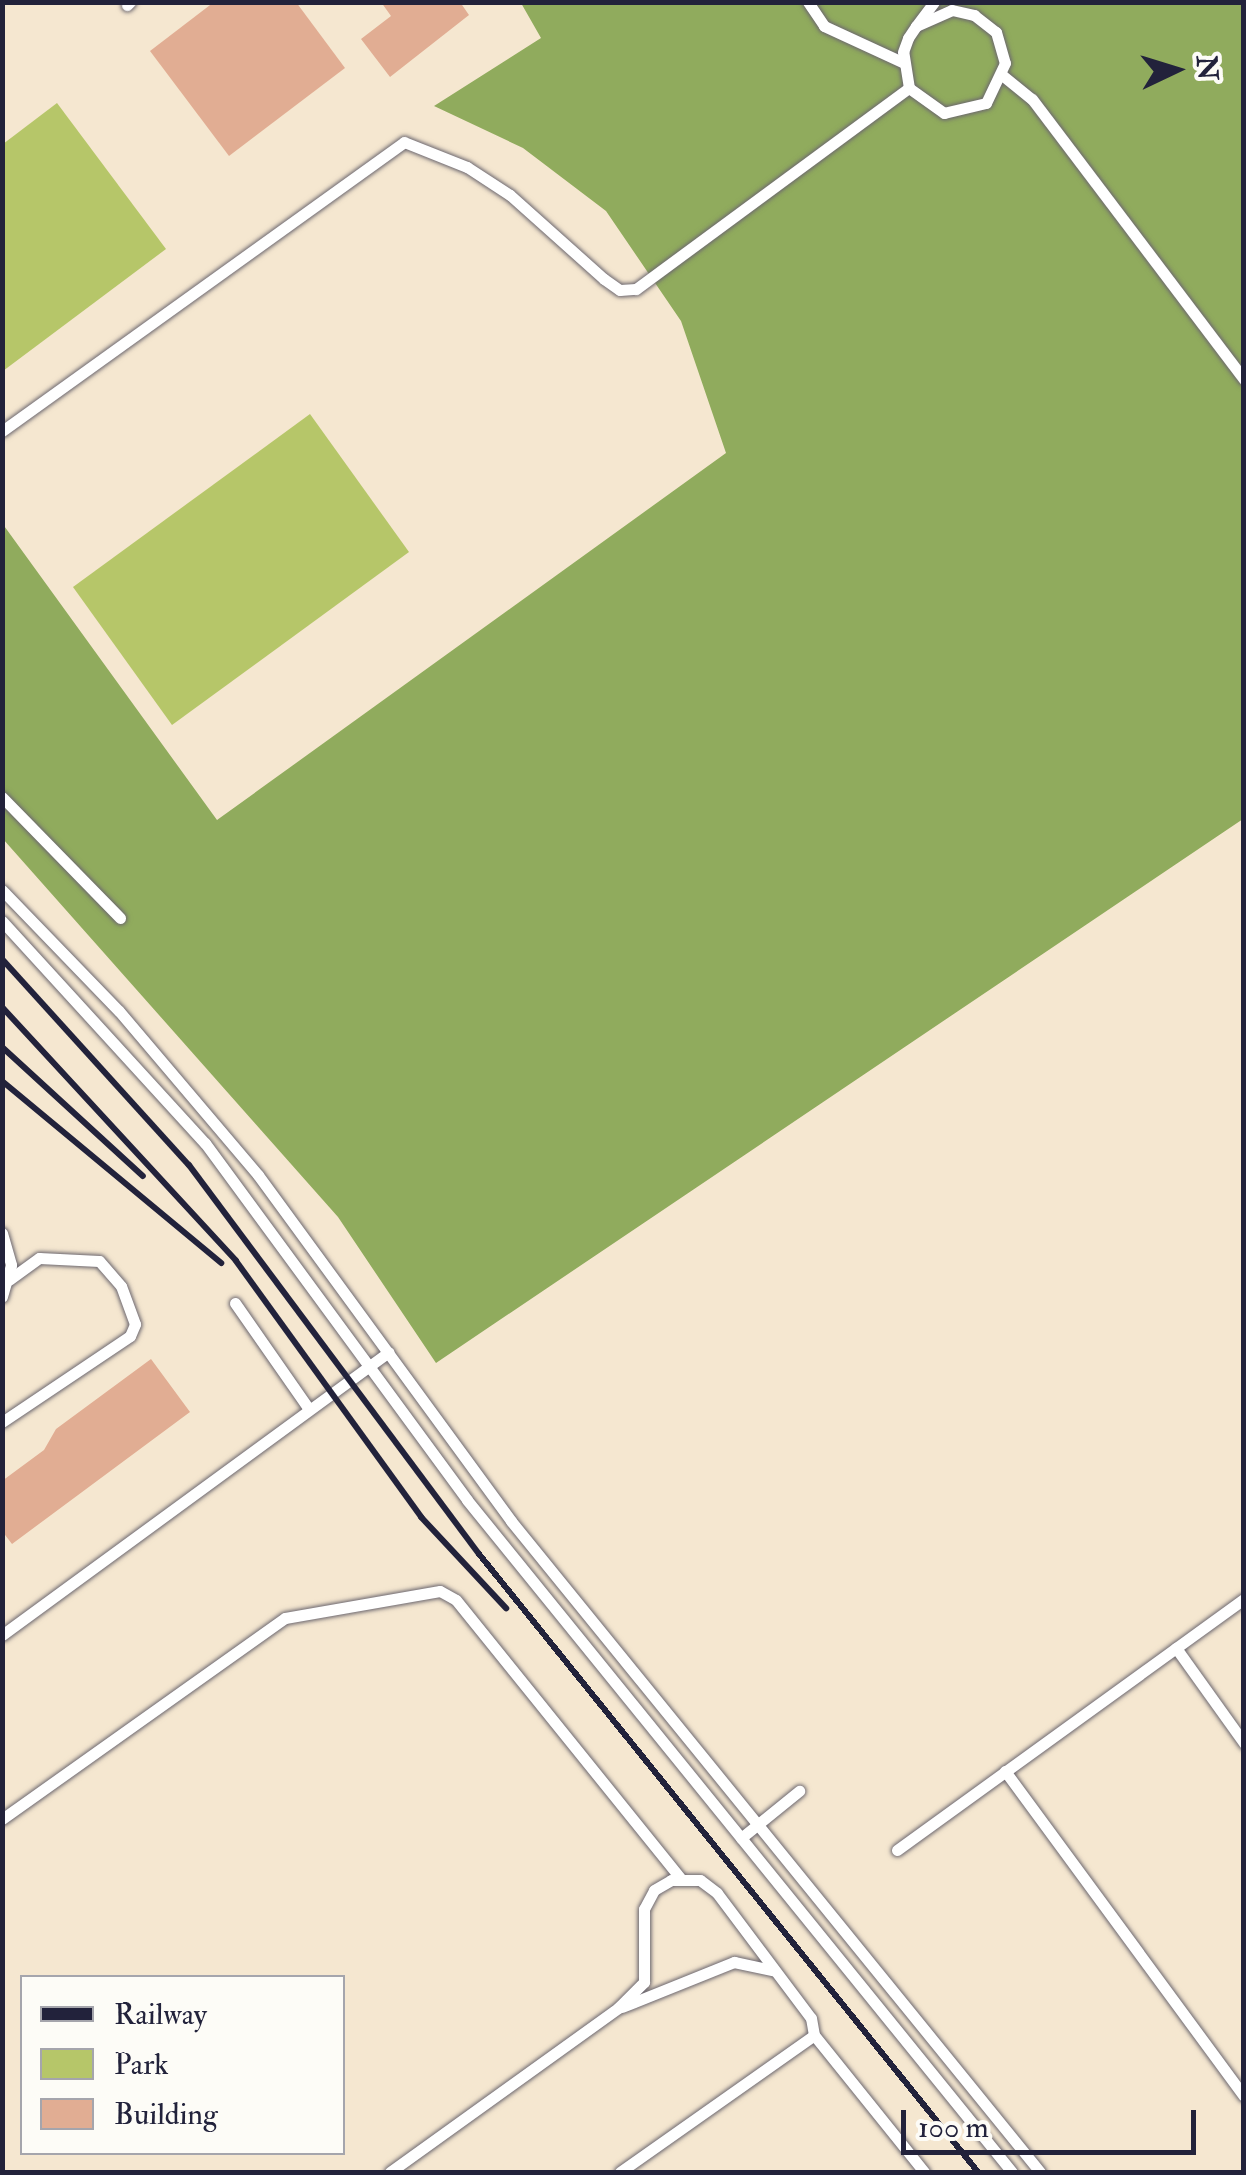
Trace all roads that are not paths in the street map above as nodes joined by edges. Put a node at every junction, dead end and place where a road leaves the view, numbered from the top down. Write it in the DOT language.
graph roads {
  1 [pos="808,2"];
  2 [pos="934,2"];
  3 [pos="916,26"];
  4 [pos="902,62"];
  5 [pos="1002,75"];
  6 [pos="909,88"];
  7 [pos="1244,378"];
  8 [pos="2,431"];
  9 [pos="2,797"];
  10 [pos="2,890"];
  11 [pos="120,918"];
  12 [pos="2,921"];
  13 [pos="2,1233"];
  14 [pos="10,1280"];
  15 [pos="2,1297"];
  16 [pos="235,1304"];
  17 [pos="388,1352"];
  18 [pos="371,1365"];
  19 [pos="310,1409"];
  20 [pos="2,1422"];
  21 [pos="1244,1599"];
  22 [pos="31,1614"];
  23 [pos="2,1624"];
  24 [pos="2,1635"];
  25 [pos="1176,1648"];
  26 [pos="1244,1743"];
  27 [pos="1005,1771"];
  28 [pos="799,1791"];
  29 [pos="2,1819"];
  30 [pos="758,1824"];
  31 [pos="741,1838"];
  32 [pos="897,1850"];
  33 [pos="680,1878"];
  34 [pos="776,1973"];
  35 [pos="618,2008"];
  36 [pos="814,2035"];
  37 [pos="1244,2096"];
  38 [pos="390,2172"];
  39 [pos="620,2172"];
  40 [pos="924,2172"];
  41 [pos="1012,2172"];
  42 [pos="1040,2172"];
  1 -- 4 [label="lane"];
  2 -- 3 [label="lane"];
  3 -- 4 [label="lane"];
  3 -- 5 [label="lane"];
  4 -- 6 [label="lane"];
  5 -- 6 [label="lane"];
  5 -- 7 [label="lane"];
  6 -- 8 [label="lane"];
  9 -- 11 [label="lane"];
  10 -- 17 [label="lane"];
  12 -- 18 [label="lane"];
  13 -- 14 [label="lane"];
  14 -- 15 [label="lane"];
  14 -- 20 [label="lane"];
  16 -- 19 [label="lane"];
  17 -- 18 [label="lane"];
  17 -- 30 [label="lane"];
  18 -- 19 [label="lane"];
  18 -- 31 [label="lane"];
  19 -- 22 [label="lane"];
  21 -- 25 [label="lane"];
  22 -- 23 [label="lane"];
  22 -- 24 [label="lane"];
  25 -- 26 [label="lane"];
  25 -- 27 [label="lane"];
  27 -- 32 [label="lane"];
  27 -- 37 [label="lane"];
  28 -- 30 [label="lane"];
  29 -- 33 [label="lane"];
  30 -- 31 [label="lane"];
  30 -- 42 [label="lane"];
  31 -- 41 [label="lane"];
  33 -- 34 [label="lane"];
  33 -- 35 [label="lane"];
  34 -- 35 [label="lane"];
  34 -- 36 [label="lane"];
  35 -- 38 [label="lane"];
  36 -- 39 [label="lane"];
  36 -- 40 [label="lane"];
}
